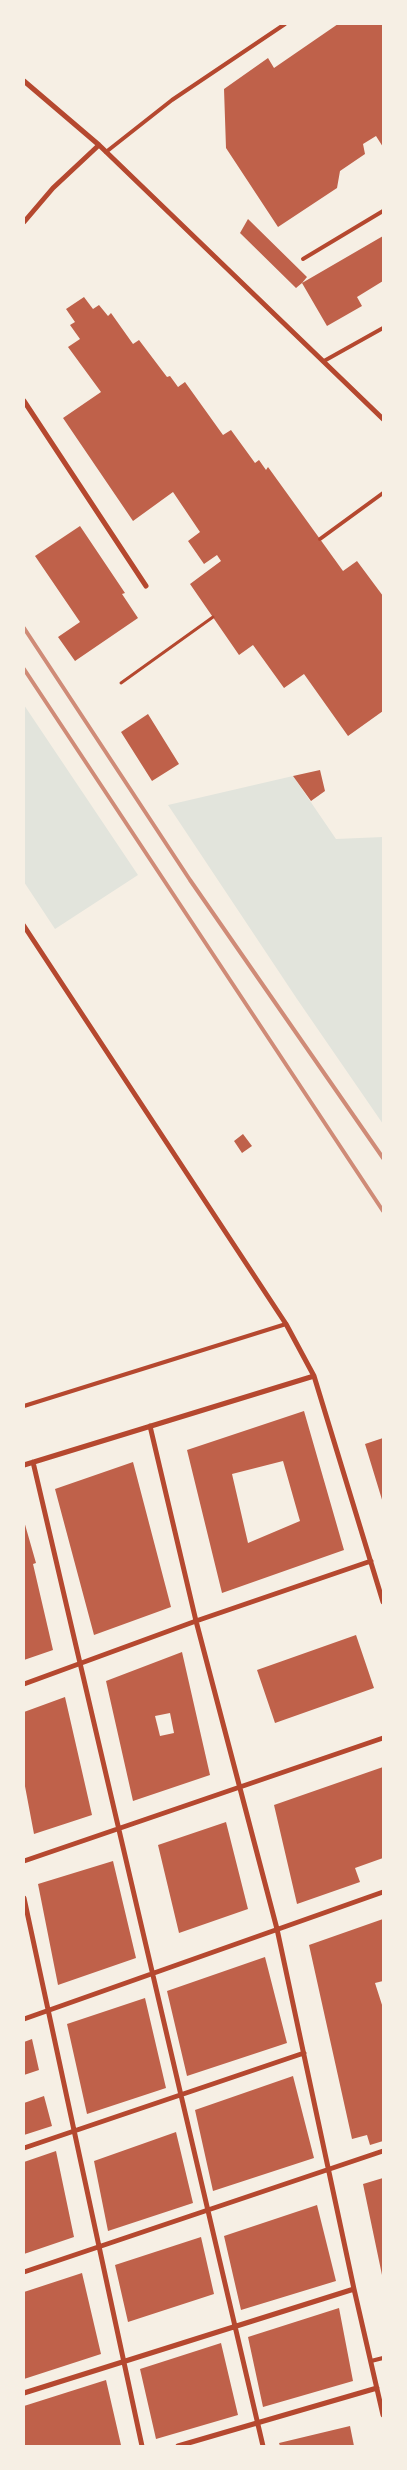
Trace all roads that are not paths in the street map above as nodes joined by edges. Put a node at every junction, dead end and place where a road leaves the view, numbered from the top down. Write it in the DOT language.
graph roads {
  1 [pos="285,24"];
  2 [pos="24,81"];
  3 [pos="99,146"];
  4 [pos="106,152"];
  5 [pos="383,211"];
  6 [pos="24,222"];
  7 [pos="303,259"];
  8 [pos="383,328"];
  9 [pos="324,362"];
  10 [pos="24,401"];
  11 [pos="383,419"];
  12 [pos="383,493"];
  13 [pos="320,539"];
  14 [pos="146,586"];
  15 [pos="24,926"];
  16 [pos="286,1324"];
  17 [pos="314,1376"];
  18 [pos="24,1406"];
  19 [pos="150,1426"];
  20 [pos="33,1462"];
  21 [pos="24,1465"];
  22 [pos="371,1561"];
  23 [pos="383,1602"];
  24 [pos="196,1620"];
  25 [pos="80,1663"];
  26 [pos="24,1684"];
  27 [pos="383,1738"];
  28 [pos="240,1787"];
  29 [pos="119,1826"];
  30 [pos="24,1861"];
  31 [pos="383,1892"];
  32 [pos="24,1898"];
  33 [pos="277,1929"];
  34 [pos="152,1973"];
  35 [pos="48,2010"];
  36 [pos="24,2019"];
  37 [pos="304,2053"];
  38 [pos="180,2095"];
  39 [pos="74,2131"];
  40 [pos="24,2148"];
  41 [pos="383,2151"];
  42 [pos="330,2169"];
  43 [pos="207,2210"];
  44 [pos="98,2247"];
  45 [pos="24,2272"];
  46 [pos="354,2289"];
  47 [pos="236,2327"];
  48 [pos="383,2358"];
  49 [pos="371,2361"];
  50 [pos="124,2362"];
  51 [pos="377,2388"];
  52 [pos="24,2393"];
  53 [pos="383,2415"];
  54 [pos="258,2425"];
  55 [pos="142,2446"];
  56 [pos="178,2446"];
  57 [pos="263,2446"];
  1 -- 4 [label="lane"];
  2 -- 3 [label="street"];
  3 -- 4 [label="street"];
  3 -- 6 [label="street"];
  4 -- 9 [label="street"];
  5 -- 7 [label="lane"];
  8 -- 9 [label="lane"];
  9 -- 11 [label="street"];
  10 -- 14 [label="street"];
  12 -- 13 [label="lane"];
  15 -- 16 [label="street"];
  16 -- 17 [label="street"];
  16 -- 18 [label="lane"];
  17 -- 19 [label="street"];
  17 -- 22 [label="street"];
  19 -- 20 [label="street"];
  19 -- 24 [label="street"];
  20 -- 21 [label="street"];
  20 -- 25 [label="street"];
  22 -- 23 [label="street"];
  22 -- 24 [label="street"];
  24 -- 25 [label="street"];
  24 -- 28 [label="street"];
  25 -- 26 [label="street"];
  25 -- 29 [label="street"];
  27 -- 28 [label="street"];
  28 -- 29 [label="street"];
  28 -- 33 [label="street"];
  29 -- 30 [label="street"];
  29 -- 34 [label="street"];
  31 -- 33 [label="street"];
  32 -- 35 [label="street"];
  33 -- 34 [label="street"];
  33 -- 37 [label="street"];
  34 -- 35 [label="street"];
  34 -- 38 [label="street"];
  35 -- 36 [label="street"];
  35 -- 39 [label="street"];
  37 -- 38 [label="street"];
  37 -- 42 [label="street"];
  38 -- 39 [label="street"];
  38 -- 43 [label="street"];
  39 -- 40 [label="street"];
  39 -- 44 [label="street"];
  41 -- 42 [label="street"];
  42 -- 43 [label="street"];
  42 -- 46 [label="street"];
  43 -- 44 [label="street"];
  43 -- 47 [label="street"];
  44 -- 45 [label="street"];
  44 -- 50 [label="street"];
  46 -- 47 [label="street"];
  46 -- 49 [label="street"];
  47 -- 50 [label="street"];
  47 -- 54 [label="street"];
  48 -- 49 [label="lane"];
  49 -- 51 [label="street"];
  50 -- 52 [label="street"];
  50 -- 55 [label="street"];
  51 -- 53 [label="street"];
  51 -- 54 [label="street"];
  54 -- 56 [label="street"];
  54 -- 57 [label="street"];
}
